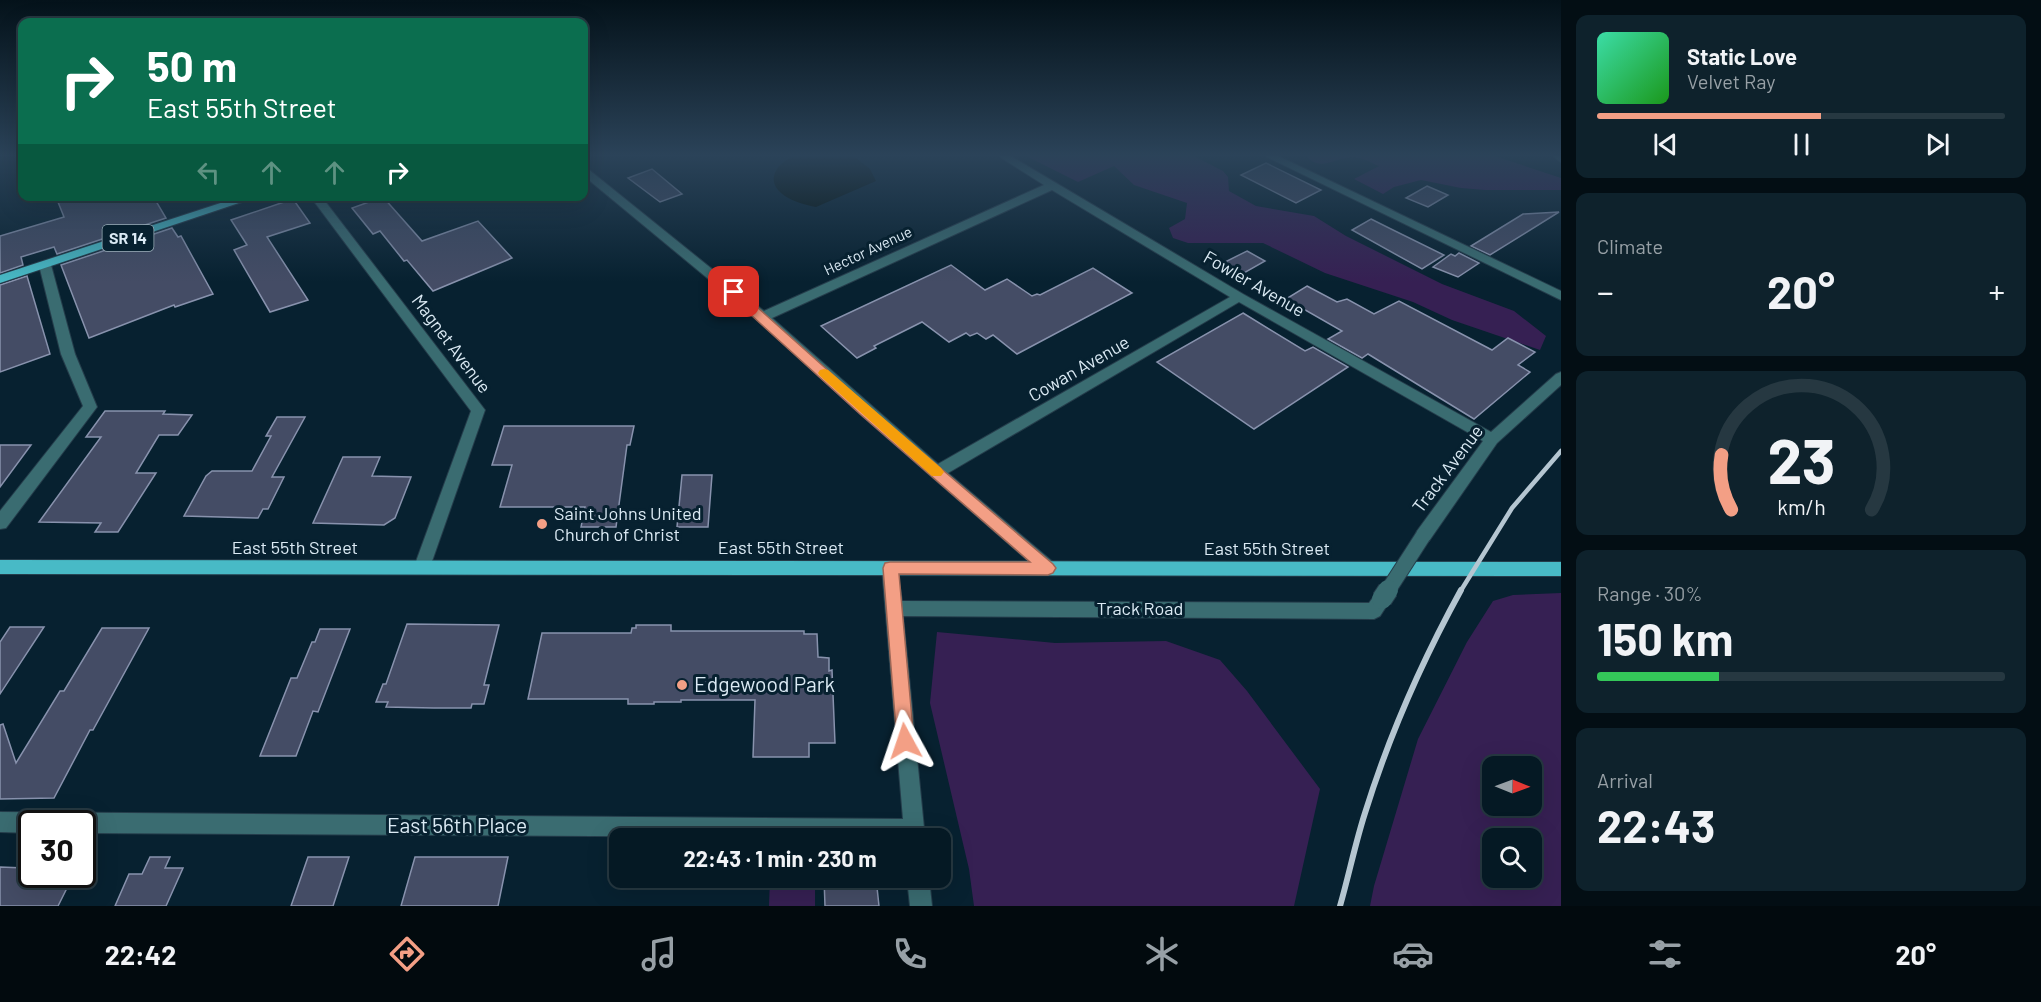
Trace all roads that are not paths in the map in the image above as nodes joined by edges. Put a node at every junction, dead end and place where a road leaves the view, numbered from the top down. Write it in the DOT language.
graph roads {
  1 [pos="616,197"];
  2 [pos="1026,197"];
  3 [pos="1073,197"];
  4 [pos="1356,197"];
  5 [pos="240,201"];
  6 [pos="319,201"];
  7 [pos="45,265"];
  8 [pos="0,279"];
  9 [pos="1561,296"];
  10 [pos="1239,297"];
  11 [pos="763,316"];
  12 [pos="1561,377"];
  13 [pos="1492,439"];
  14 [pos="937,472"];
  15 [pos="0,523"];
  16 [pos="0,567"];
  17 [pos="422,567"];
  18 [pos="890,568"];
  19 [pos="1048,568"];
  20 [pos="1561,569"];
  21 [pos="1382,598"];
  22 [pos="892,608"];
  23 [pos="0,822"];
  24 [pos="609,828"];
  25 [pos="914,828"];
  26 [pos="919,888"];
  27 [pos="921,906"];
  1 -- 11 [label="street"];
  2 -- 11 [label="street, Hector Avenue"];
  3 -- 10 [label="street, Fowler Avenue"];
  4 -- 9 [label="street"];
  5 -- 7 [label="main road, SR 14"];
  6 -- 17 [label="street, Magnet Avenue"];
  7 -- 8 [label="main road, SR 14"];
  7 -- 15 [label="street"];
  10 -- 13 [label="street, Fowler Avenue"];
  10 -- 14 [label="street, Cowan Avenue"];
  11 -- 14 [label="street"];
  12 -- 13 [label="street, Track Avenue"];
  13 -- 21 [label="street, Track Avenue, bridge"];
  14 -- 19 [label="street"];
  16 -- 17 [label="main road, East 55th Street"];
  17 -- 18 [label="main road, East 55th Street"];
  18 -- 19 [label="main road, East 55th Street"];
  18 -- 22 [label="street"];
  19 -- 20 [label="main road, East 55th Street"];
  21 -- 22 [label="street, Track Road"];
  22 -- 25 [label="street"];
  23 -- 24 [label="street, East 56th Place"];
  26 -- 27 [label="street"];
}
